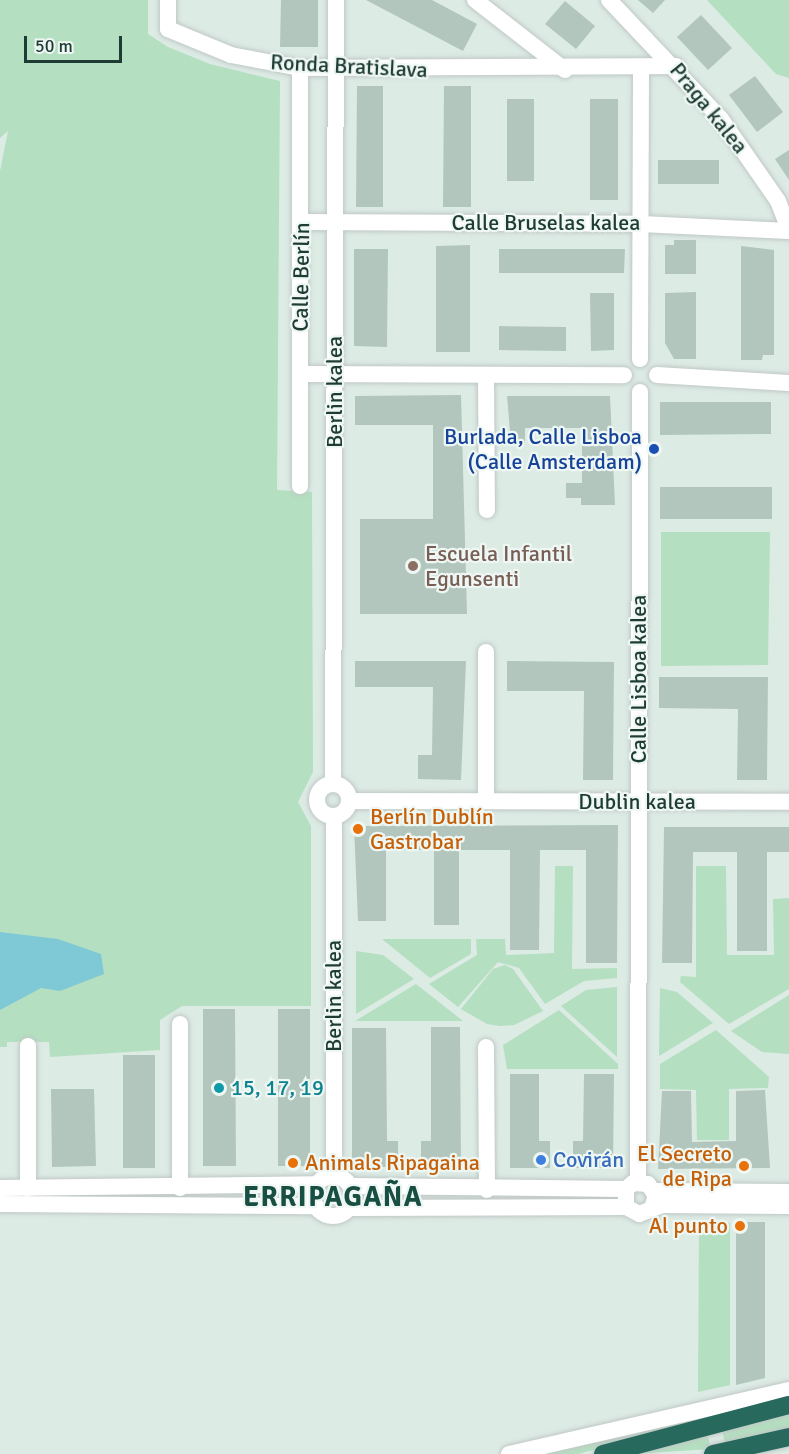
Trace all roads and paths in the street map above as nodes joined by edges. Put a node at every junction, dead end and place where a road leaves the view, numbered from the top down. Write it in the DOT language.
graph roads {
  1 [pos="168,0"];
  2 [pos="336,0"];
  3 [pos="475,0"];
  4 [pos="609,0"];
  5 [pos="676,66"];
  6 [pos="300,68"];
  7 [pos="335,70"];
  8 [pos="565,70"];
  9 [pos="641,70"];
  10 [pos="302,222"];
  11 [pos="336,223"];
  12 [pos="641,224"];
  13 [pos="789,230"];
  14 [pos="640,360"];
  15 [pos="300,374"];
  16 [pos="624,375"];
  17 [pos="657,375"];
  18 [pos="335,376"];
  19 [pos="486,376"];
  20 [pos="789,383"];
  21 [pos="640,392"];
  22 [pos="300,486"];
  23 [pos="487,510"];
  24 [pos="486,652"];
  25 [pos="333,784"];
  26 [pos="349,801"];
  27 [pos="486,801"];
  28 [pos="639,802"];
  29 [pos="789,802"];
  30 [pos="334,816"];
  31 [pos="180,1024"];
  32 [pos="28,1046"];
  33 [pos="486,1047"];
  34 [pos="334,1176"];
  35 [pos="317,1184"];
  36 [pos="350,1186"];
  37 [pos="632,1186"];
  38 [pos="0,1188"];
  39 [pos="28,1188"];
  40 [pos="180,1188"];
  41 [pos="487,1190"];
  42 [pos="654,1191"];
  43 [pos="789,1192"];
  44 [pos="0,1203"];
  45 [pos="316,1206"];
  46 [pos="789,1206"];
  47 [pos="626,1207"];
  48 [pos="349,1208"];
  49 [pos="652,1208"];
  50 [pos="789,1390"];
  51 [pos="789,1405"];
  52 [pos="789,1437"];
  53 [pos="509,1454"];
  54 [pos="603,1454"];
  55 [pos="713,1454"];
  1 -- 6 [label="street, Ronda Bratislava"];
  2 -- 7 [label="street, Berlin kalea"];
  3 -- 8 [label="street"];
  4 -- 5 [label="street, Praga kalea"];
  5 -- 9 [label="street, Ronda Bratislava"];
  5 -- 13 [label="street, Praga kalea"];
  6 -- 7 [label="street, Ronda Bratislava"];
  6 -- 10 [label="street, Calle Berlín"];
  7 -- 8 [label="street, Ronda Bratislava"];
  7 -- 11 [label="street, Berlin kalea"];
  8 -- 9 [label="street, Ronda Bratislava"];
  9 -- 12 [label="street"];
  10 -- 11 [label="street, Calle Bruselas kalea"];
  10 -- 15 [label="street, Calle Berlín"];
  11 -- 12 [label="street, Calle Bruselas kalea"];
  11 -- 18 [label="street, Berlin kalea"];
  12 -- 13 [label="street, Calle Bruselas kalea"];
  12 -- 14 [label="street"];
  14 -- 16 [label="street"];
  14 -- 17 [label="street"];
  15 -- 18 [label="street"];
  15 -- 22 [label="street, Calle Berlín"];
  16 -- 19 [label="street"];
  16 -- 21 [label="street"];
  17 -- 20 [label="street"];
  17 -- 21 [label="street"];
  18 -- 19 [label="street"];
  18 -- 25 [label="street, Berlin kalea"];
  19 -- 23 [label="street"];
  21 -- 28 [label="street, Calle Lisboa kalea"];
  24 -- 27 [label="street"];
  25 -- 26 [label="street"];
  25 -- 30 [label="street"];
  26 -- 27 [label="street, Dublin kalea"];
  26 -- 30 [label="street"];
  27 -- 28 [label="street, Dublin kalea"];
  28 -- 29 [label="street, Dublin kalea"];
  28 -- 37 [label="street, Calle Lisboa kalea"];
  30 -- 34 [label="street, Berlin kalea"];
  31 -- 40 [label="street"];
  32 -- 39 [label="street"];
  33 -- 41 [label="street"];
  34 -- 35 [label="street"];
  34 -- 36 [label="street"];
  35 -- 40 [label="street"];
  35 -- 45 [label="street"];
  36 -- 41 [label="street"];
  36 -- 48 [label="street"];
  37 -- 41 [label="street"];
  37 -- 42 [label="street"];
  37 -- 47 [label="street, Calle Lisboa kalea"];
  38 -- 39 [label="street"];
  39 -- 40 [label="street"];
  42 -- 43 [label="street"];
  42 -- 49 [label="street"];
  44 -- 45 [label="street"];
  45 -- 48 [label="street"];
  46 -- 49 [label="street"];
  47 -- 48 [label="street"];
  47 -- 49 [label="street"];
  50 -- 53 [label="street"];
  51 -- 54 [label="highway"];
  52 -- 55 [label="highway"];
}
